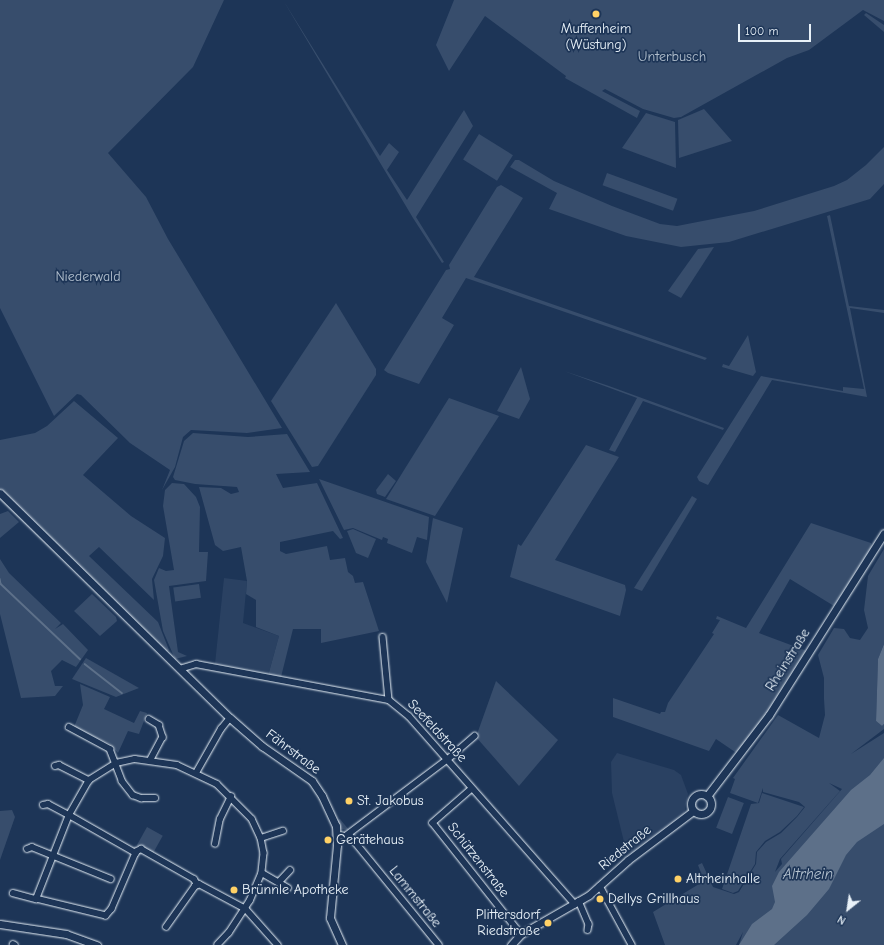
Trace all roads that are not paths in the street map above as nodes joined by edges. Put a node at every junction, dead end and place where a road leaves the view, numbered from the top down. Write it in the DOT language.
graph roads {
  1 [pos="0,493"];
  2 [pos="884,533"];
  3 [pos="383,637"];
  4 [pos="180,669"];
  5 [pos="389,700"];
  6 [pos="230,718"];
  7 [pos="149,719"];
  8 [pos="69,727"];
  9 [pos="474,736"];
  10 [pos="448,759"];
  11 [pos="151,760"];
  12 [pos="116,763"];
  13 [pos="55,766"];
  14 [pos="196,773"];
  15 [pos="89,780"];
  16 [pos="472,789"];
  17 [pos="231,796"];
  18 [pos="707,796"];
  19 [pos="154,798"];
  20 [pos="44,805"];
  21 [pos="690,813"];
  22 [pos="69,815"];
  23 [pos="283,831"];
  24 [pos="337,835"];
  25 [pos="347,835"];
  26 [pos="261,838"];
  27 [pos="215,844"];
  28 [pos="27,848"];
  29 [pos="135,852"];
  30 [pos="54,856"];
  31 [pos="290,870"];
  32 [pos="262,873"];
  33 [pos="111,879"];
  34 [pos="279,882"];
  35 [pos="198,885"];
  36 [pos="600,886"];
  37 [pos="288,888"];
  38 [pos="13,893"];
  39 [pos="36,899"];
  40 [pos="577,903"];
  41 [pos="246,909"];
  42 [pos="0,924"];
  43 [pos="166,928"];
  44 [pos="588,930"];
  45 [pos="521,934"];
  46 [pos="514,943"];
  47 [pos="97,945"];
  48 [pos="219,945"];
  49 [pos="278,945"];
  50 [pos="342,945"];
  51 [pos="439,945"];
  52 [pos="632,945"];
  1 -- 4 [label="main road, Fährstraße"];
  2 -- 18 [label="main road, Rheinstraße"];
  3 -- 5 [label="street"];
  4 -- 5 [label="street, Seefeldstraße"];
  4 -- 6 [label="main road, Fährstraße"];
  5 -- 10 [label="street, Seefeldstraße"];
  6 -- 14 [label="street"];
  6 -- 24 [label="main road, Fährstraße"];
  7 -- 11 [label="street"];
  8 -- 12 [label="street"];
  9 -- 10 [label="street"];
  10 -- 16 [label="street, Seefeldstraße"];
  10 -- 25 [label="street"];
  11 -- 12 [label="street"];
  11 -- 14 [label="street"];
  12 -- 15 [label="street"];
  12 -- 19 [label="street"];
  13 -- 15 [label="street"];
  14 -- 17 [label="street"];
  15 -- 22 [label="street"];
  16 -- 40 [label="street, Seefeldstraße"];
  16 -- 45 [label="street, Schützenstraße"];
  17 -- 26 [label="street"];
  17 -- 27 [label="street"];
  18 -- 21 [label="main road"];
  18 -- 21 [label="main road"];
  20 -- 22 [label="street"];
  21 -- 36 [label="main road, Riedstraße"];
  22 -- 29 [label="street"];
  22 -- 30 [label="street"];
  23 -- 26 [label="street"];
  24 -- 25 [label="street"];
  24 -- 50 [label="main road, Fährstraße"];
  25 -- 51 [label="street, Lammstraße"];
  26 -- 32 [label="street"];
  28 -- 30 [label="street"];
  29 -- 35 [label="street"];
  29 -- 39 [label="street"];
  30 -- 33 [label="street"];
  30 -- 39 [label="street"];
  31 -- 34 [label="street"];
  32 -- 34 [label="street"];
  32 -- 41 [label="street"];
  34 -- 37 [label="street"];
  35 -- 41 [label="street"];
  35 -- 43 [label="street"];
  36 -- 40 [label="main road, Riedstraße"];
  36 -- 52 [label="street"];
  38 -- 39 [label="street"];
  40 -- 44 [label="street"];
  40 -- 45 [label="main road, Riedstraße"];
  41 -- 48 [label="street"];
  41 -- 49 [label="street"];
  42 -- 47 [label="main road"];
  45 -- 46 [label="main road, Riedstraße"];
}
